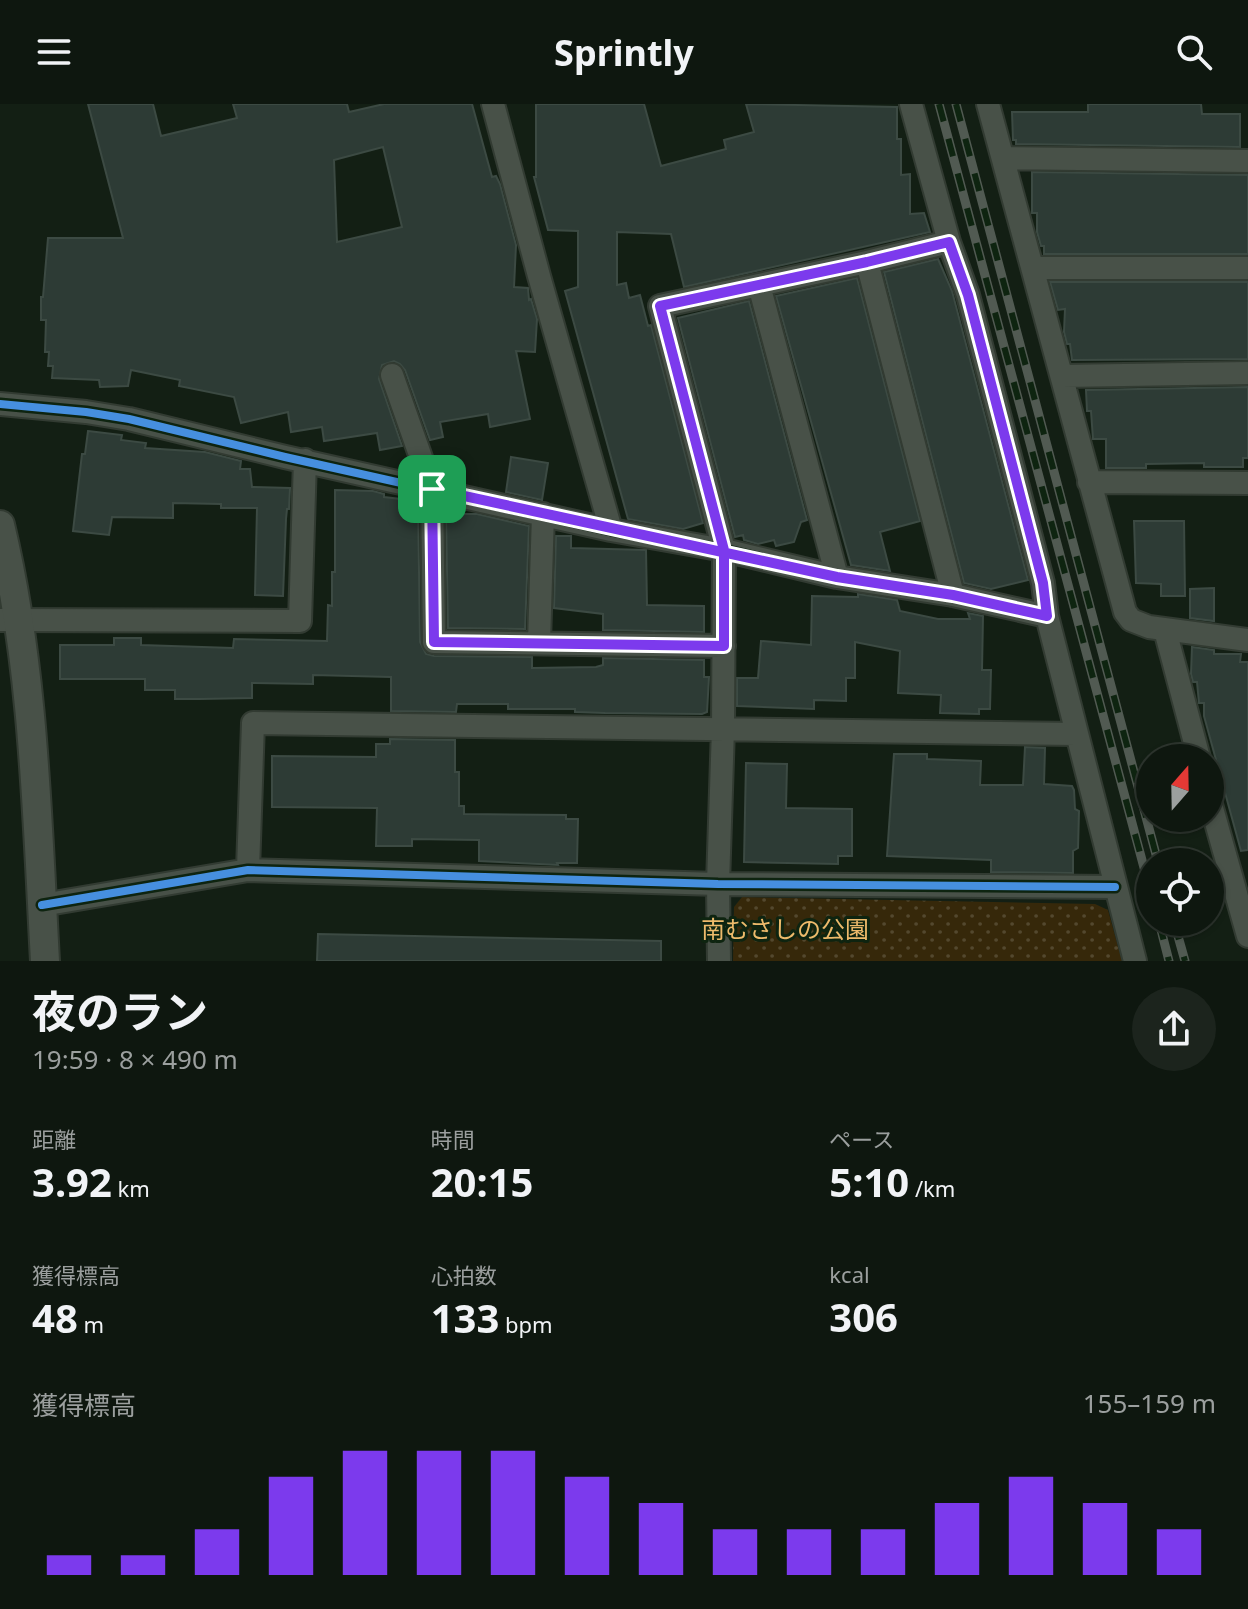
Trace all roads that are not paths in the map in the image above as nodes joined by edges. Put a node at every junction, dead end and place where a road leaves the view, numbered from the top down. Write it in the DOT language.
graph roads {
  1 [pos="493,104"];
  2 [pos="911,104"];
  3 [pos="988,104"];
  4 [pos="1003,158"];
  5 [pos="1248,161"];
  6 [pos="949,242"];
  7 [pos="867,262"];
  8 [pos="1033,268"];
  9 [pos="1248,268"];
  10 [pos="759,285"];
  11 [pos="1248,373"];
  12 [pos="392,375"];
  13 [pos="1063,376"];
  14 [pos="0,404"];
  15 [pos="305,460"];
  16 [pos="1089,482"];
  17 [pos="1248,483"];
  18 [pos="432,489"];
  19 [pos="543,514"];
  20 [pos="0,525"];
  21 [pos="611,530"];
  22 [pos="724,550"];
  23 [pos="837,577"];
  24 [pos="953,595"];
  25 [pos="1047,616"];
  26 [pos="10,620"];
  27 [pos="1165,630"];
  28 [pos="1248,640"];
  29 [pos="539,642"];
  30 [pos="724,646"];
  31 [pos="723,728"];
  32 [pos="1076,734"];
  33 [pos="1195,744"];
  34 [pos="1223,832"];
  35 [pos="248,870"];
  36 [pos="1238,870"];
  37 [pos="718,884"];
  38 [pos="1115,887"];
  39 [pos="42,905"];
  40 [pos="1248,936"];
  41 [pos="45,961"];
  42 [pos="719,961"];
  43 [pos="1135,961"];
  1 -- 21 [label="street"];
  2 -- 6 [label="street"];
  3 -- 4 [label="street"];
  4 -- 5 [label="street"];
  4 -- 8 [label="street"];
  6 -- 7 [label="street"];
  6 -- 25 [label="street"];
  7 -- 10 [label="street"];
  7 -- 24 [label="street"];
  8 -- 9 [label="street"];
  8 -- 13 [label="street"];
  10 -- 22 [label="street"];
  10 -- 23 [label="street"];
  11 -- 13 [label="street"];
  12 -- 18 [label="street"];
  13 -- 16 [label="street"];
  14 -- 15 [label="street"];
  15 -- 18 [label="street"];
  15 -- 26 [label="street"];
  16 -- 17 [label="street"];
  16 -- 27 [label="street"];
  18 -- 19 [label="street"];
  18 -- 29 [label="street"];
  19 -- 21 [label="street"];
  19 -- 29 [label="street"];
  20 -- 26 [label="street"];
  21 -- 22 [label="street"];
  22 -- 23 [label="street"];
  22 -- 30 [label="street"];
  23 -- 24 [label="street"];
  24 -- 25 [label="street"];
  25 -- 32 [label="street"];
  26 -- 39 [label="street"];
  27 -- 28 [label="street"];
  27 -- 33 [label="street"];
  29 -- 30 [label="street"];
  30 -- 31 [label="street"];
  31 -- 32 [label="street"];
  31 -- 35 [label="street"];
  31 -- 37 [label="street"];
  32 -- 38 [label="street"];
  34 -- 36 [label="street"];
  35 -- 37 [label="street"];
  35 -- 39 [label="street"];
  36 -- 40 [label="street"];
  37 -- 38 [label="street"];
  37 -- 42 [label="street"];
  38 -- 43 [label="street"];
  39 -- 41 [label="street"];
}
